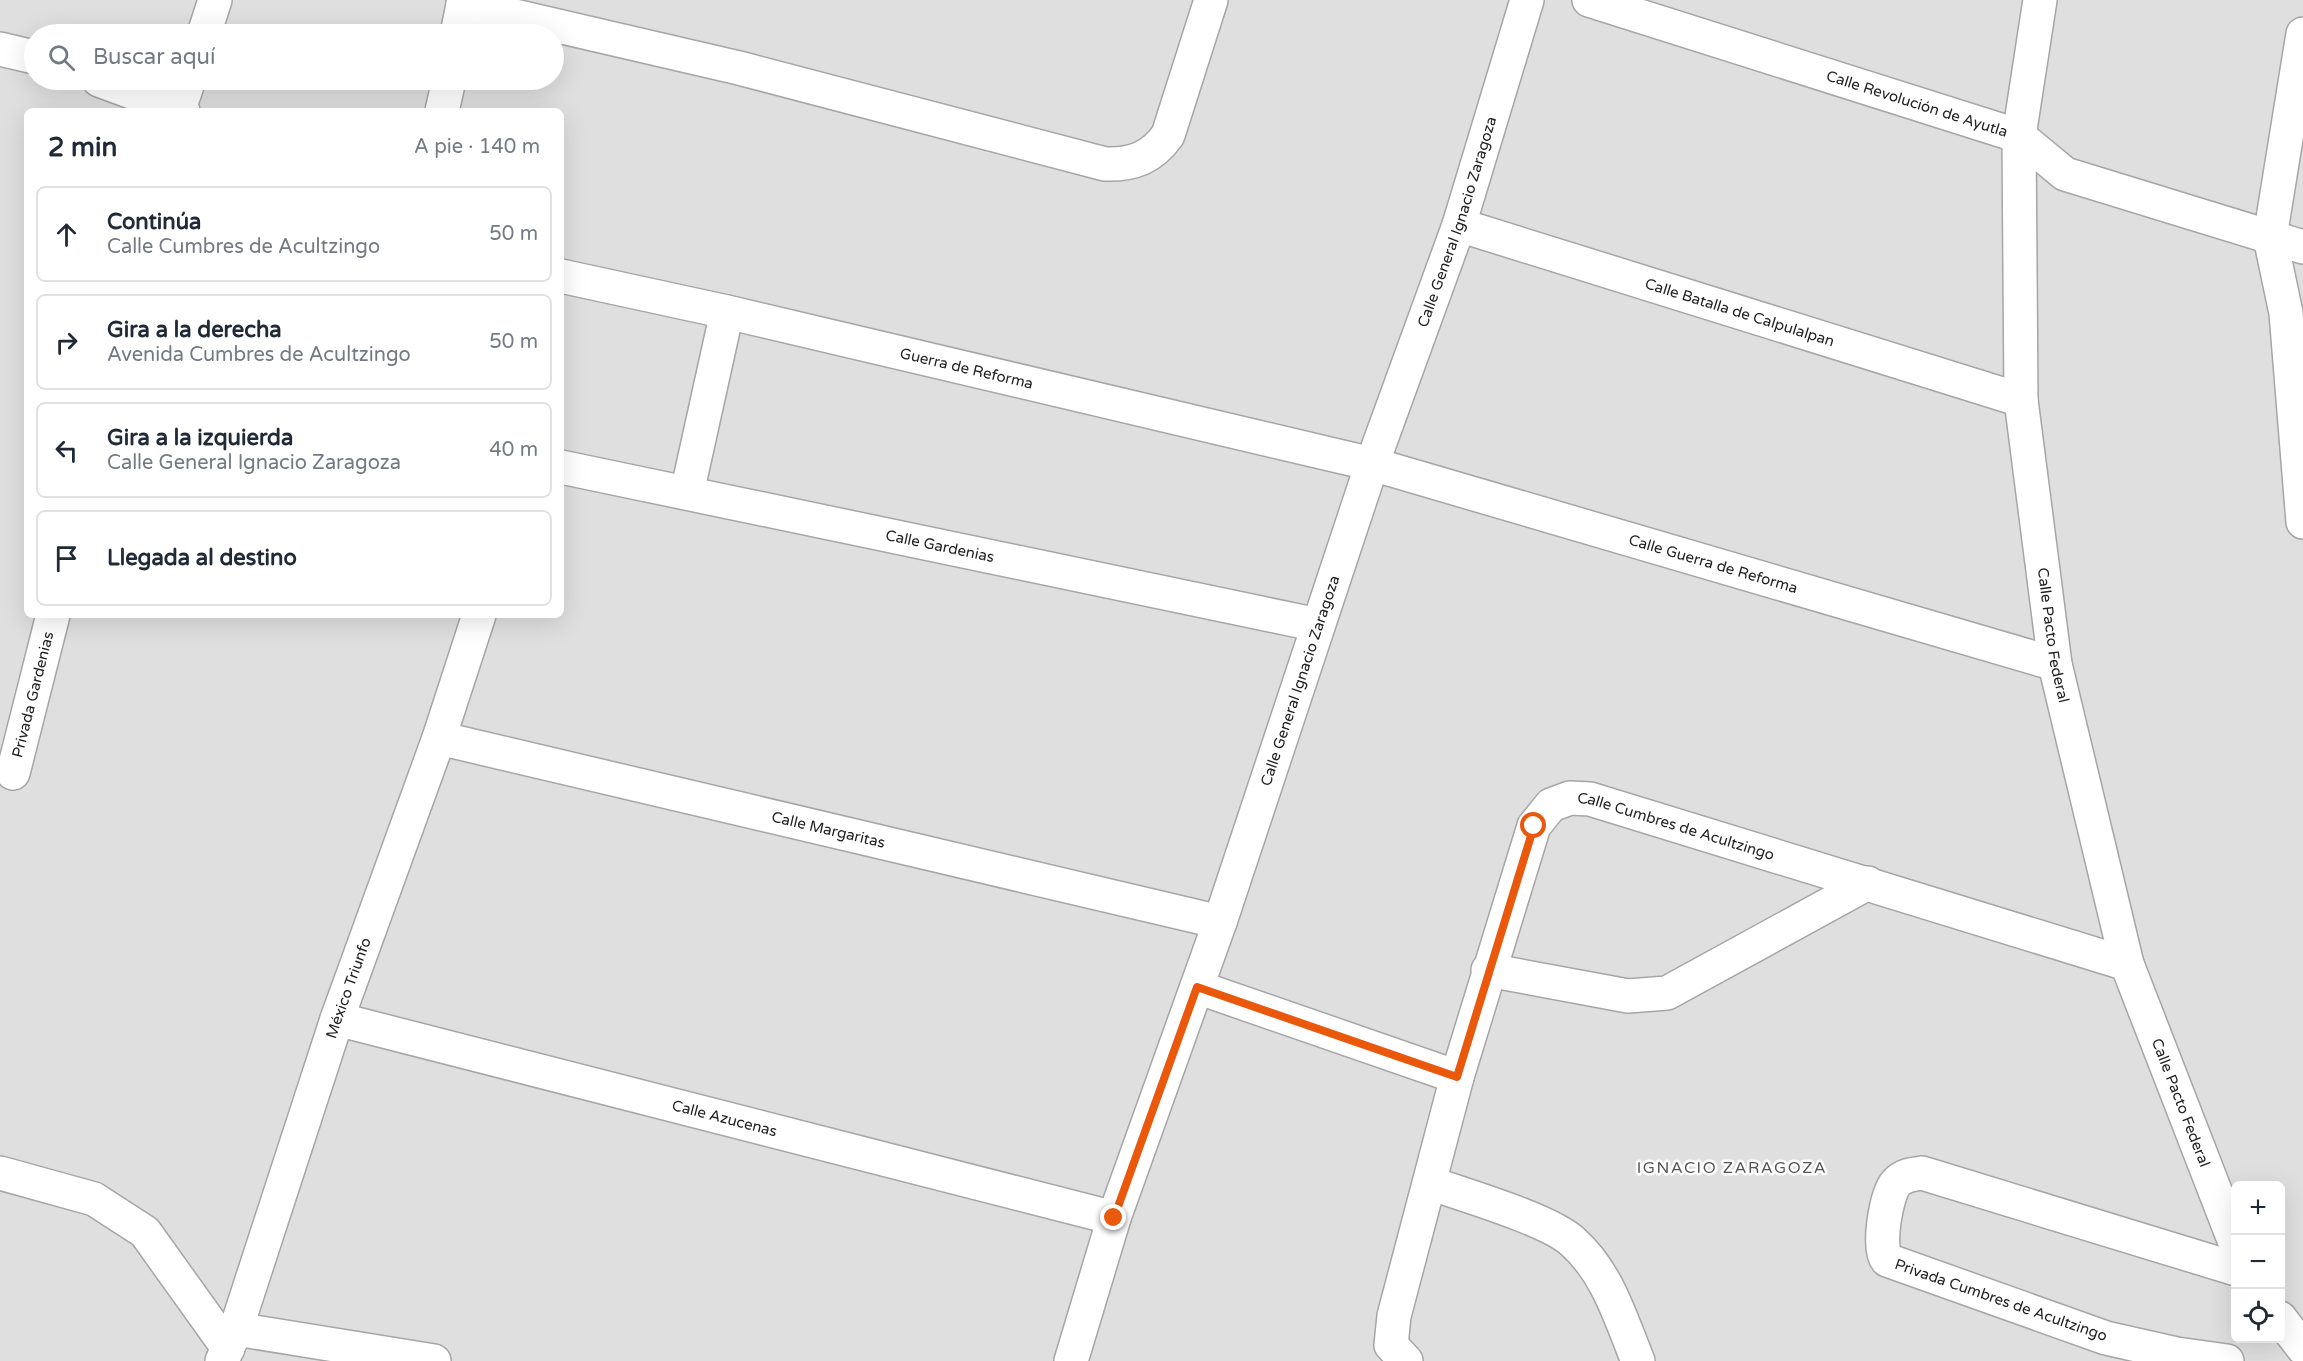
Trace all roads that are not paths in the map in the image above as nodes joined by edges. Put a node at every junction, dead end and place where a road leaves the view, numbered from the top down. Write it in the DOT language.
graph roads {
  1 [pos="215,0"];
  2 [pos="1211,0"];
  3 [pos="1527,0"];
  4 [pos="1589,0"];
  5 [pos="2040,0"];
  6 [pos="462,13"];
  7 [pos="207,24"];
  8 [pos="517,24"];
  9 [pos="564,33"];
  10 [pos="2303,34"];
  11 [pos="0,49"];
  12 [pos="24,55"];
  13 [pos="142,90"];
  14 [pos="447,90"];
  15 [pos="184,100"];
  16 [pos="443,108"];
  17 [pos="2019,136"];
  18 [pos="1460,225"];
  19 [pos="2270,237"];
  20 [pos="2303,247"];
  21 [pos="564,277"];
  22 [pos="727,312"];
  23 [pos="2021,400"];
  24 [pos="1372,464"];
  25 [pos="564,467"];
  26 [pos="687,493"];
  27 [pos="2303,522"];
  28 [pos="52,618"];
  29 [pos="478,618"];
  30 [pos="1318,625"];
  31 [pos="2055,664"];
  32 [pos="439,738"];
  33 [pos="13,773"];
  34 [pos="1868,883"];
  35 [pos="1220,922"];
  36 [pos="2127,964"];
  37 [pos="1488,970"];
  38 [pos="1197,987"];
  39 [pos="337,1019"];
  40 [pos="1457,1077"];
  41 [pos="0,1173"];
  42 [pos="1430,1183"];
  43 [pos="1114,1218"];
  44 [pos="2231,1235"];
  45 [pos="2231,1268"];
  46 [pos="2285,1325"];
  47 [pos="228,1346"];
  48 [pos="2303,1348"];
  49 [pos="435,1361"];
  50 [pos="1071,1361"];
  51 [pos="1406,1361"];
  52 [pos="1638,1361"];
  53 [pos="2227,1361"];
  1 -- 7 [label="street"];
  2 -- 9 [label="street"];
  3 -- 18 [label="street, Calle General Ignacio Zaragoza"];
  4 -- 17 [label="street, Calle Revolución de Ayutla"];
  5 -- 17 [label="street, Calle Pacto Federal"];
  6 -- 8 [label="street"];
  10 -- 19 [label="street"];
  11 -- 12 [label="street"];
  13 -- 15 [label="street"];
  14 -- 16 [label="street"];
  17 -- 19 [label="street, Calle Revolución de Ayutla"];
  17 -- 23 [label="street, Calle Pacto Federal"];
  18 -- 23 [label="street, Calle Batalla de Calpulalpan"];
  18 -- 24 [label="street, Calle General Ignacio Zaragoza"];
  19 -- 20 [label="street, Calle Revolución de Ayutla"];
  19 -- 27 [label="street"];
  21 -- 22 [label="street, Guerra de Reforma"];
  22 -- 24 [label="street, Guerra de Reforma"];
  22 -- 26 [label="street"];
  23 -- 31 [label="street, Calle Pacto Federal"];
  24 -- 30 [label="street, Calle General Ignacio Zaragoza"];
  24 -- 31 [label="street, Calle Guerra de Reforma"];
  25 -- 26 [label="street, Calle Gardenias"];
  26 -- 30 [label="street, Calle Gardenias"];
  28 -- 33 [label="street, Privada Gardenias"];
  29 -- 32 [label="street, México Triunfo"];
  30 -- 35 [label="street, Calle General Ignacio Zaragoza"];
  31 -- 36 [label="street, Calle Pacto Federal"];
  32 -- 35 [label="street, Calle Margaritas"];
  32 -- 39 [label="street, México Triunfo"];
  34 -- 36 [label="street, Calle Cumbres de Acultzingo"];
  34 -- 37 [label="street"];
  34 -- 37 [label="street, Calle Cumbres de Acultzingo"];
  35 -- 38 [label="street, Calle General Ignacio Zaragoza"];
  36 -- 44 [label="street, Calle Pacto Federal"];
  37 -- 40 [label="street, Calle Cumbres de Acultzingo"];
  38 -- 40 [label="street"];
  38 -- 43 [label="street, Calle General Ignacio Zaragoza"];
  39 -- 43 [label="street, Calle Azucenas"];
  39 -- 47 [label="street, México Triunfo"];
  40 -- 42 [label="street, Calle Cumbres de Acultzingo"];
  41 -- 47 [label="street"];
  42 -- 51 [label="street, Calle Cumbres de Acultzingo"];
  42 -- 52 [label="street"];
  43 -- 50 [label="street, Calle General Ignacio Zaragoza"];
  45 -- 53 [label="street, Privada Cumbres de Acultzingo"];
  46 -- 48 [label="street"];
  47 -- 49 [label="street"];
}
